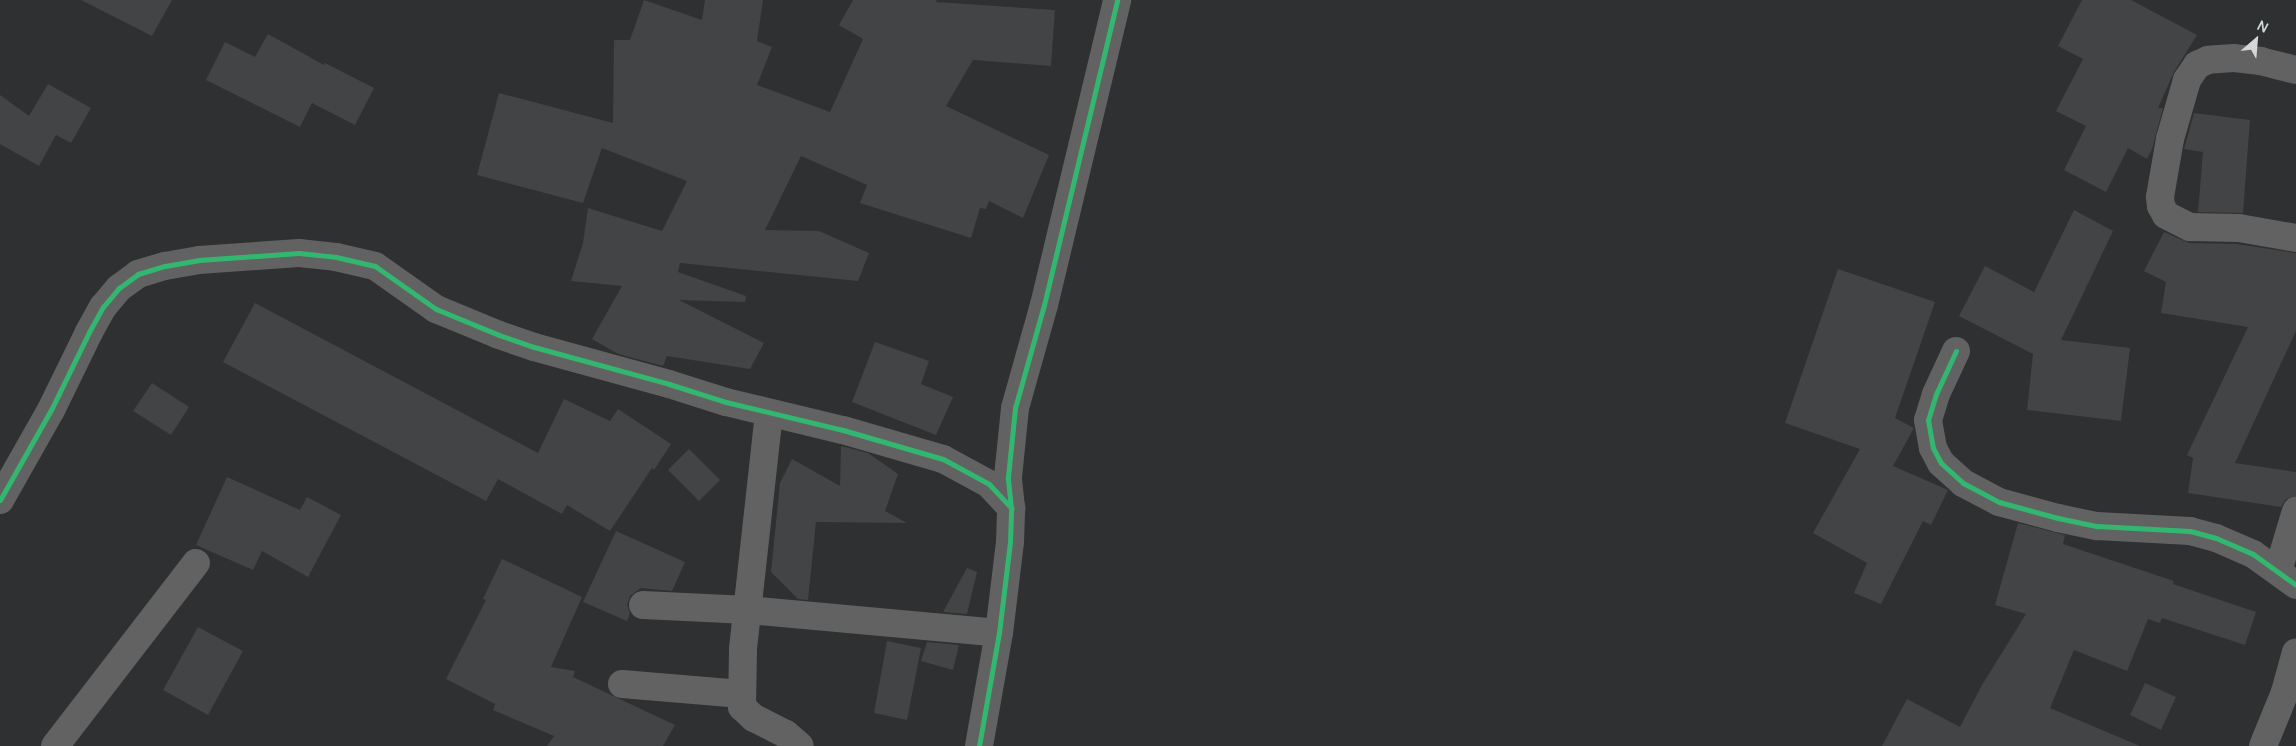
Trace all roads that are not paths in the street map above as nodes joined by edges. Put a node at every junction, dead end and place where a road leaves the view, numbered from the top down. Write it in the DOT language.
graph roads {
  1 [pos="1108,5"];
  2 [pos="2296,70"];
  3 [pos="2296,238"];
  4 [pos="1956,351"];
  5 [pos="769,414"];
  6 [pos="0,500"];
  7 [pos="1011,508"];
  8 [pos="2296,511"];
  9 [pos="196,563"];
  10 [pos="2290,583"];
  11 [pos="643,605"];
  12 [pos="748,610"];
  13 [pos="999,633"];
  14 [pos="2296,652"];
  15 [pos="622,684"];
  16 [pos="742,694"];
  17 [pos="56,746"];
  18 [pos="800,746"];
  19 [pos="979,746"];
  20 [pos="2264,746"];
  1 -- 7 [label="street"];
  2 -- 3 [label="street"];
  4 -- 10 [label="street"];
  5 -- 6 [label="street"];
  5 -- 7 [label="street"];
  5 -- 12 [label="street"];
  7 -- 13 [label="street"];
  8 -- 10 [label="street"];
  9 -- 17 [label="street"];
  11 -- 12 [label="street"];
  12 -- 13 [label="street"];
  12 -- 16 [label="street"];
  13 -- 19 [label="street"];
  14 -- 20 [label="street"];
  15 -- 16 [label="street"];
  16 -- 18 [label="street"];
}
